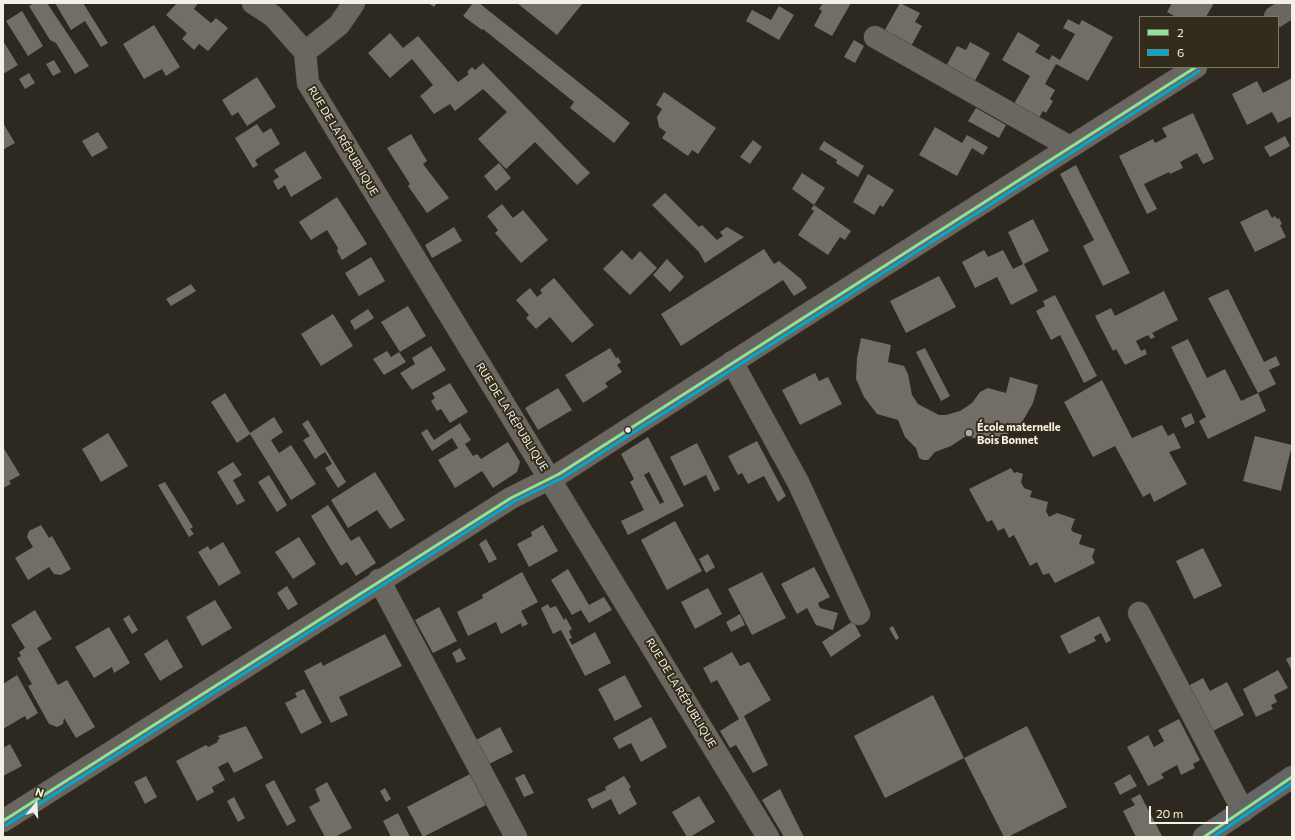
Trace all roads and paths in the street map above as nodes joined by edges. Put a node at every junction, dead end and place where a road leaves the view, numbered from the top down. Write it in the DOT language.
graph roads {
  1 [pos="252,3"];
  2 [pos="354,3"];
  3 [pos="1292,6"];
  4 [pos="1277,16"];
  5 [pos="875,37"];
  6 [pos="306,52"];
  7 [pos="1194,68"];
  8 [pos="1070,147"];
  9 [pos="732,362"];
  10 [pos="550,479"];
  11 [pos="379,580"];
  12 [pos="859,614"];
  13 [pos="1139,614"];
  14 [pos="1292,777"];
  15 [pos="1243,811"];
  16 [pos="3,820"];
  17 [pos="516,837"];
  18 [pos="768,837"];
  19 [pos="1204,837"];
  1 -- 6 [label="street"];
  2 -- 6 [label="street"];
  3 -- 4 [label="street"];
  5 -- 8 [label="street"];
  6 -- 10 [label="street, RUE DE LA RÉPUBLIQUE"];
  7 -- 8 [label="street"];
  8 -- 9 [label="street"];
  9 -- 10 [label="street"];
  9 -- 12 [label="street"];
  10 -- 11 [label="street"];
  10 -- 18 [label="street, RUE DE LA RÉPUBLIQUE"];
  11 -- 16 [label="street"];
  11 -- 17 [label="street"];
  13 -- 15 [label="street"];
  14 -- 15 [label="main road"];
  15 -- 19 [label="main road"];
}
